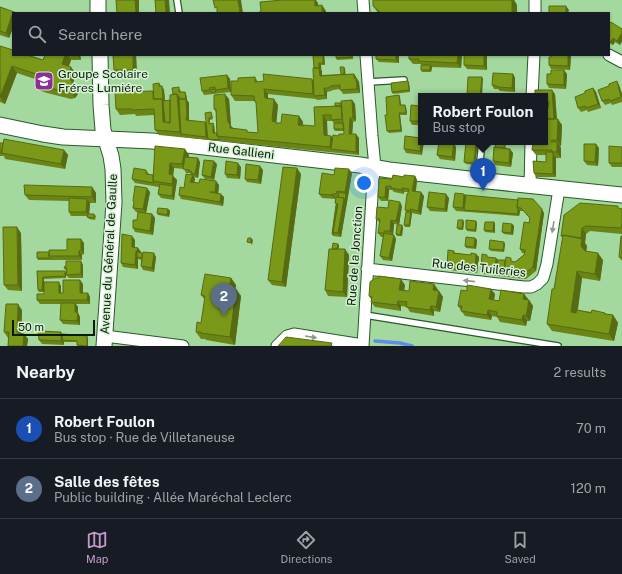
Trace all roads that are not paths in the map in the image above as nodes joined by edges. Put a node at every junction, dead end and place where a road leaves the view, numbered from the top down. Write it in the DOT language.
graph roads {
  1 [pos="98,0"];
  2 [pos="177,0"];
  3 [pos="364,0"];
  4 [pos="536,0"];
  5 [pos="98,12"];
  6 [pos="179,12"];
  7 [pos="364,12"];
  8 [pos="535,12"];
  9 [pos="100,56"];
  10 [pos="366,56"];
  11 [pos="534,56"];
  12 [pos="610,56"];
  13 [pos="622,62"];
  14 [pos="404,80"];
  15 [pos="368,82"];
  16 [pos="532,93"];
  17 [pos="0,125"];
  18 [pos="106,139"];
  19 [pos="482,145"];
  20 [pos="531,145"];
  21 [pos="375,167"];
  22 [pos="478,180"];
  23 [pos="530,186"];
  24 [pos="559,189"];
  25 [pos="622,195"];
  26 [pos="367,269"];
  27 [pos="364,315"];
  28 [pos="105,341"];
  29 [pos="183,346"];
  30 [pos="277,346"];
  31 [pos="363,346"];
  32 [pos="558,346"];
  1 -- 5 [label="street"];
  2 -- 6 [label="lane"];
  3 -- 7 [label="street"];
  4 -- 8 [label="street"];
  9 -- 18 [label="street, Avenue du Général de Gaulle"];
  10 -- 15 [label="street, Rue de la Jonction"];
  11 -- 16 [label="street"];
  12 -- 13 [label="street"];
  14 -- 15 [label="lane"];
  15 -- 21 [label="street, Rue de la Jonction"];
  17 -- 18 [label="street, Rue Gallieni"];
  18 -- 21 [label="street, Rue Gallieni"];
  18 -- 28 [label="street, Avenue du Général de Gaulle"];
  19 -- 22 [label="lane"];
  20 -- 23 [label="street"];
  21 -- 22 [label="street, Rue Gallieni"];
  21 -- 26 [label="street, Rue de la Jonction"];
  22 -- 23 [label="street, Rue Gallieni"];
  23 -- 24 [label="street, Rue Gallieni"];
  24 -- 25 [label="street, Rue Gallieni"];
  24 -- 26 [label="street, Rue des Tuileries, one-way"];
  26 -- 27 [label="street, Rue de la Jonction"];
  27 -- 31 [label="street, Rue de la Jonction"];
  27 -- 32 [label="lane"];
  28 -- 29 [label="street"];
  30 -- 31 [label="street, one-way"];
}
